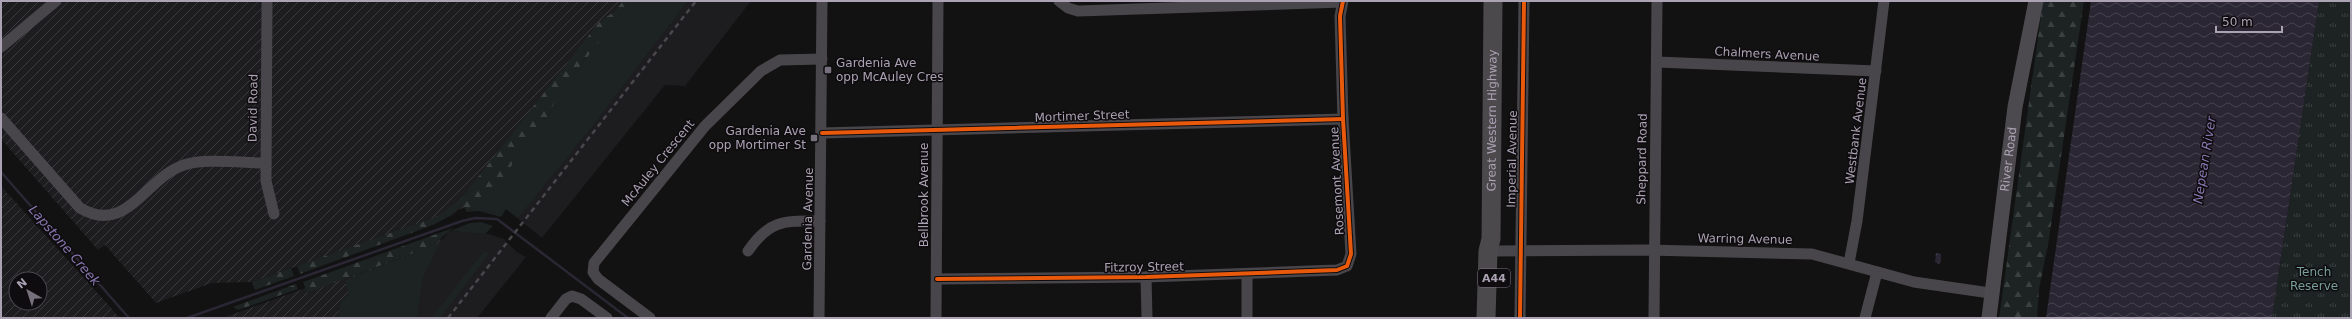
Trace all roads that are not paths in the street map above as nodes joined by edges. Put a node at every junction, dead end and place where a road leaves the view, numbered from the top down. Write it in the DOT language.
graph roads {
  1 [pos="56,1"];
  2 [pos="267,1"];
  3 [pos="822,1"];
  4 [pos="938,1"];
  5 [pos="1059,1"];
  6 [pos="1493,1"];
  7 [pos="1524,1"];
  8 [pos="1657,1"];
  9 [pos="1884,1"];
  10 [pos="2036,1"];
  11 [pos="1342,2"];
  12 [pos="1,47"];
  13 [pos="822,59"];
  14 [pos="1657,62"];
  15 [pos="1876,71"];
  16 [pos="1,118"];
  17 [pos="1343,119"];
  18 [pos="937,131"];
  19 [pos="822,133"];
  20 [pos="266,163"];
  21 [pos="274,214"];
  22 [pos="820,221"];
  23 [pos="1493,245"];
  24 [pos="1521,250"];
  25 [pos="1654,250"];
  26 [pos="748,251"];
  27 [pos="1849,263"];
  28 [pos="1349,264"];
  29 [pos="1877,272"];
  30 [pos="1247,274"];
  31 [pos="1146,277"];
  32 [pos="937,279"];
  33 [pos="1990,293"];
  34 [pos="551,318"];
  35 [pos="607,318"];
  36 [pos="650,318"];
  37 [pos="819,318"];
  38 [pos="936,318"];
  39 [pos="1146,318"];
  40 [pos="1247,318"];
  41 [pos="1486,318"];
  42 [pos="1493,318"];
  43 [pos="1520,318"];
  44 [pos="1654,318"];
  45 [pos="1865,318"];
  46 [pos="1989,318"];
  1 -- 12 [label="street"];
  2 -- 20 [label="street, David Road"];
  3 -- 13 [label="street, Gardenia Avenue"];
  4 -- 18 [label="street, Bellbrook Avenue"];
  5 -- 11 [label="street"];
  6 -- 23 [label="highway, Great Western Highway / A44"];
  7 -- 24 [label="street, Imperial Avenue"];
  8 -- 14 [label="street, Sheppard Road"];
  9 -- 15 [label="street, Westbank Avenue"];
  10 -- 33 [label="street, River Road"];
  11 -- 17 [label="street, Rosemont Avenue"];
  13 -- 19 [label="street, Gardenia Avenue"];
  13 -- 36 [label="street, McAuley Crescent"];
  14 -- 15 [label="street, Chalmers Avenue"];
  14 -- 25 [label="street, Sheppard Road"];
  15 -- 27 [label="street, Westbank Avenue"];
  16 -- 20 [label="street"];
  17 -- 18 [label="street, Mortimer Street"];
  17 -- 28 [label="street, Rosemont Avenue"];
  18 -- 19 [label="street, Mortimer Street"];
  18 -- 32 [label="street, Bellbrook Avenue"];
  19 -- 22 [label="street, Gardenia Avenue"];
  20 -- 21 [label="street, David Road"];
  22 -- 26 [label="street"];
  22 -- 37 [label="street, Gardenia Avenue"];
  23 -- 24 [label="street, Warring Avenue"];
  23 -- 41 [label="highway, Great Western Highway / A44"];
  23 -- 42 [label="highway, Great Western Highway / A44"];
  24 -- 25 [label="street, Warring Avenue"];
  24 -- 43 [label="street, Imperial Avenue"];
  25 -- 27 [label="street, Warring Avenue"];
  25 -- 44 [label="street, Sheppard Road"];
  27 -- 29 [label="street, Warring Avenue"];
  28 -- 30 [label="street, Fitzroy Street"];
  29 -- 33 [label="street, Warring Avenue"];
  29 -- 45 [label="street"];
  30 -- 31 [label="street, Fitzroy Street"];
  30 -- 40 [label="street"];
  31 -- 32 [label="street, Fitzroy Street"];
  31 -- 39 [label="street"];
  32 -- 38 [label="street, Bellbrook Avenue"];
  33 -- 46 [label="street, River Road"];
  34 -- 35 [label="street"];
}
